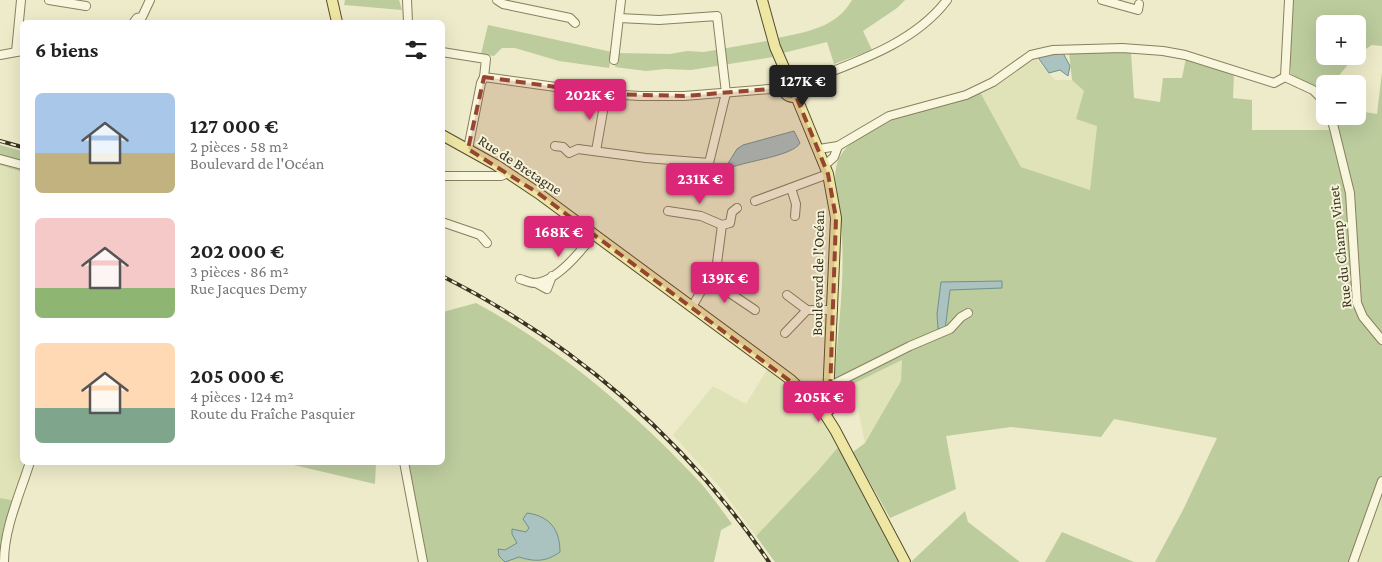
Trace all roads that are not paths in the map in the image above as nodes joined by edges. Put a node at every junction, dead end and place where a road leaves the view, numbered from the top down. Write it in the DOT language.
graph roads {
  1 [pos="21,0"];
  2 [pos="49,0"];
  3 [pos="150,0"];
  4 [pos="332,0"];
  5 [pos="407,0"];
  6 [pos="497,0"];
  7 [pos="621,0"];
  8 [pos="762,0"];
  9 [pos="947,0"];
  10 [pos="1102,0"];
  11 [pos="1289,0"];
  12 [pos="1139,4"];
  13 [pos="86,6"];
  14 [pos="619,18"];
  15 [pos="21,20"];
  16 [pos="144,20"];
  17 [pos="337,20"];
  18 [pos="408,20"];
  19 [pos="575,23"];
  20 [pos="20,51"];
  21 [pos="445,52"];
  22 [pos="0,55"];
  23 [pos="614,60"];
  24 [pos="484,77"];
  25 [pos="788,77"];
  26 [pos="1285,77"];
  27 [pos="802,83"];
  28 [pos="782,88"];
  29 [pos="726,93"];
  30 [pos="1316,93"];
  31 [pos="606,94"];
  32 [pos="796,96"];
  33 [pos="1333,125"];
  34 [pos="445,137"];
  35 [pos="838,146"];
  36 [pos="559,147"];
  37 [pos="468,149"];
  38 [pos="818,149"];
  39 [pos="596,151"];
  40 [pos="0,159"];
  41 [pos="20,164"];
  42 [pos="826,170"];
  43 [pos="508,173"];
  44 [pos="445,176"];
  45 [pos="791,188"];
  46 [pos="755,202"];
  47 [pos="736,208"];
  48 [pos="668,210"];
  49 [pos="795,216"];
  50 [pos="445,223"];
  51 [pos="722,226"];
  52 [pos="594,234"];
  53 [pos="487,243"];
  54 [pos="520,279"];
  55 [pos="709,280"];
  56 [pos="801,294"];
  57 [pos="786,295"];
  58 [pos="796,302"];
  59 [pos="692,307"];
  60 [pos="755,310"];
  61 [pos="807,310"];
  62 [pos="833,310"];
  63 [pos="968,313"];
  64 [pos="785,333"];
  65 [pos="1382,340"];
  66 [pos="830,386"];
  67 [pos="824,408"];
  68 [pos="29,465"];
  69 [pos="405,465"];
  70 [pos="1382,482"];
  71 [pos="4,562"];
  72 [pos="423,562"];
  73 [pos="905,562"];
  74 [pos="1353,562"];
  1 -- 15 [label="street"];
  2 -- 13 [label="street"];
  3 -- 16 [label="street"];
  4 -- 17 [label="main road"];
  5 -- 18 [label="street"];
  6 -- 19 [label="street"];
  7 -- 14 [label="street"];
  8 -- 25 [label="main road"];
  9 -- 27 [label="street"];
  10 -- 12 [label="street"];
  11 -- 26 [label="street"];
  14 -- 23 [label="street"];
  14 -- 29 [label="street"];
  20 -- 22 [label="street"];
  21 -- 24 [label="street"];
  24 -- 31 [label="street"];
  24 -- 37 [label="street"];
  25 -- 27 [label="main road"];
  25 -- 28 [label="main road"];
  26 -- 30 [label="street"];
  26 -- 35 [label="street"];
  27 -- 32 [label="main road"];
  28 -- 29 [label="street"];
  28 -- 32 [label="main road"];
  29 -- 31 [label="street"];
  29 -- 39 [label="street"];
  31 -- 39 [label="street"];
  32 -- 38 [label="main road, Boulevard de l'Océan"];
  33 -- 65 [label="street, Rue du Champ Vinet"];
  34 -- 37 [label="main road, Rue de Bretagne"];
  35 -- 38 [label="street"];
  35 -- 42 [label="street"];
  36 -- 39 [label="street"];
  37 -- 43 [label="main road, Rue de Bretagne"];
  38 -- 42 [label="main road, Boulevard de l'Océan"];
  40 -- 41 [label="street"];
  42 -- 45 [label="street"];
  42 -- 62 [label="main road, Boulevard de l'Océan"];
  43 -- 44 [label="street"];
  43 -- 52 [label="main road, Rue de Bretagne"];
  45 -- 46 [label="street"];
  45 -- 49 [label="street"];
  47 -- 51 [label="street"];
  48 -- 51 [label="street"];
  50 -- 53 [label="street"];
  51 -- 55 [label="street"];
  52 -- 54 [label="street"];
  52 -- 59 [label="main road, Rue de Bretagne"];
  55 -- 59 [label="street"];
  55 -- 60 [label="street"];
  56 -- 58 [label="street"];
  57 -- 58 [label="street"];
  58 -- 61 [label="street"];
  59 -- 67 [label="main road, Rue de Bretagne"];
  61 -- 62 [label="street"];
  61 -- 64 [label="street"];
  62 -- 66 [label="main road, Boulevard de l'Océan"];
  63 -- 66 [label="street"];
  66 -- 67 [label="main road, Boulevard de l'Océan"];
  67 -- 73 [label="main road, Rue de Bretagne"];
  68 -- 71 [label="street"];
  69 -- 72 [label="street"];
  70 -- 74 [label="street"];
}
